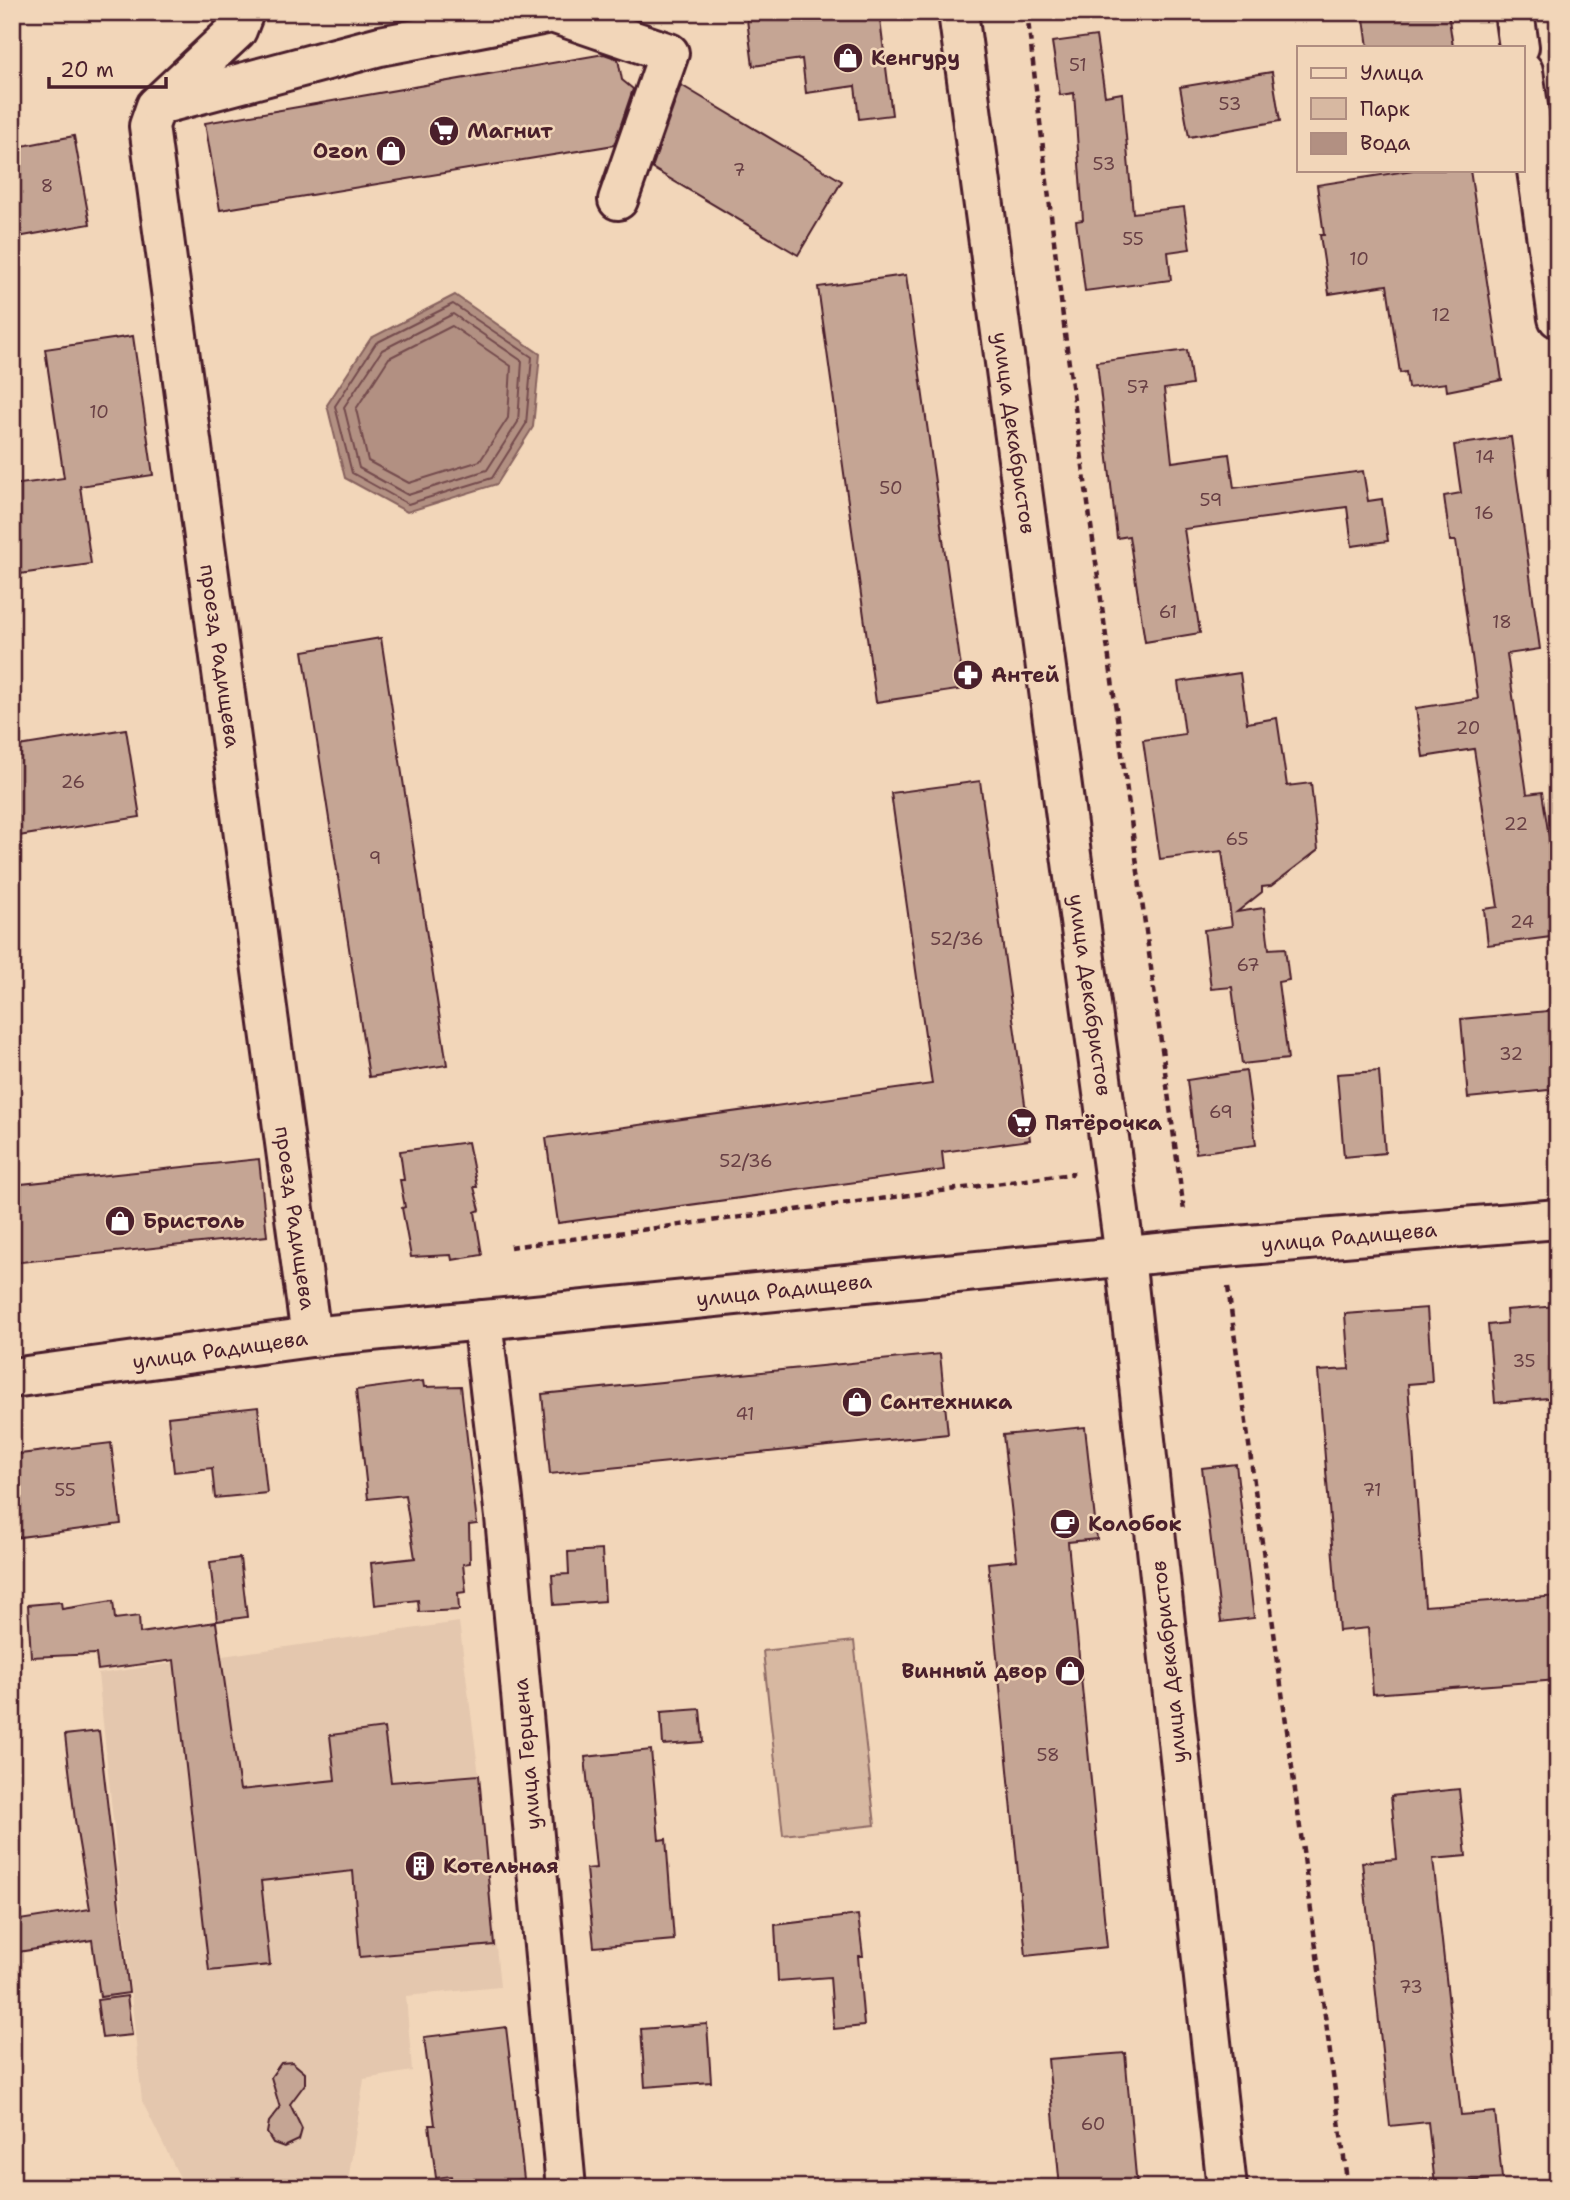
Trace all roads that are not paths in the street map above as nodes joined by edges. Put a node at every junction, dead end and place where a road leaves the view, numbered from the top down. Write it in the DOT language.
graph roads {
  1 [pos="244,12"];
  2 [pos="958,12"];
  3 [pos="1514,12"];
  4 [pos="1519,46"];
  5 [pos="1524,78"];
  6 [pos="156,106"];
  7 [pos="618,200"];
  8 [pos="1558,318"];
  9 [pos="1558,1219"];
  10 [pos="1125,1257"];
  11 [pos="482,1320"];
  12 [pos="312,1337"];
  13 [pos="12,1378"];
  14 [pos="566,2188"];
  15 [pos="1227,2188"];
  1 -- 6 [label="street"];
  2 -- 10 [label="street, улица Декабристов"];
  3 -- 4 [label="street"];
  5 -- 8 [label="street"];
  6 -- 7 [label="street"];
  6 -- 12 [label="street, проезд Радищева"];
  9 -- 10 [label="street, улица Радищева"];
  10 -- 11 [label="street, улица Радищева"];
  10 -- 15 [label="street, улица Декабристов"];
  11 -- 12 [label="street, улица Радищева"];
  11 -- 14 [label="street, улица Герцена"];
  12 -- 13 [label="street, улица Радищева"];
}
